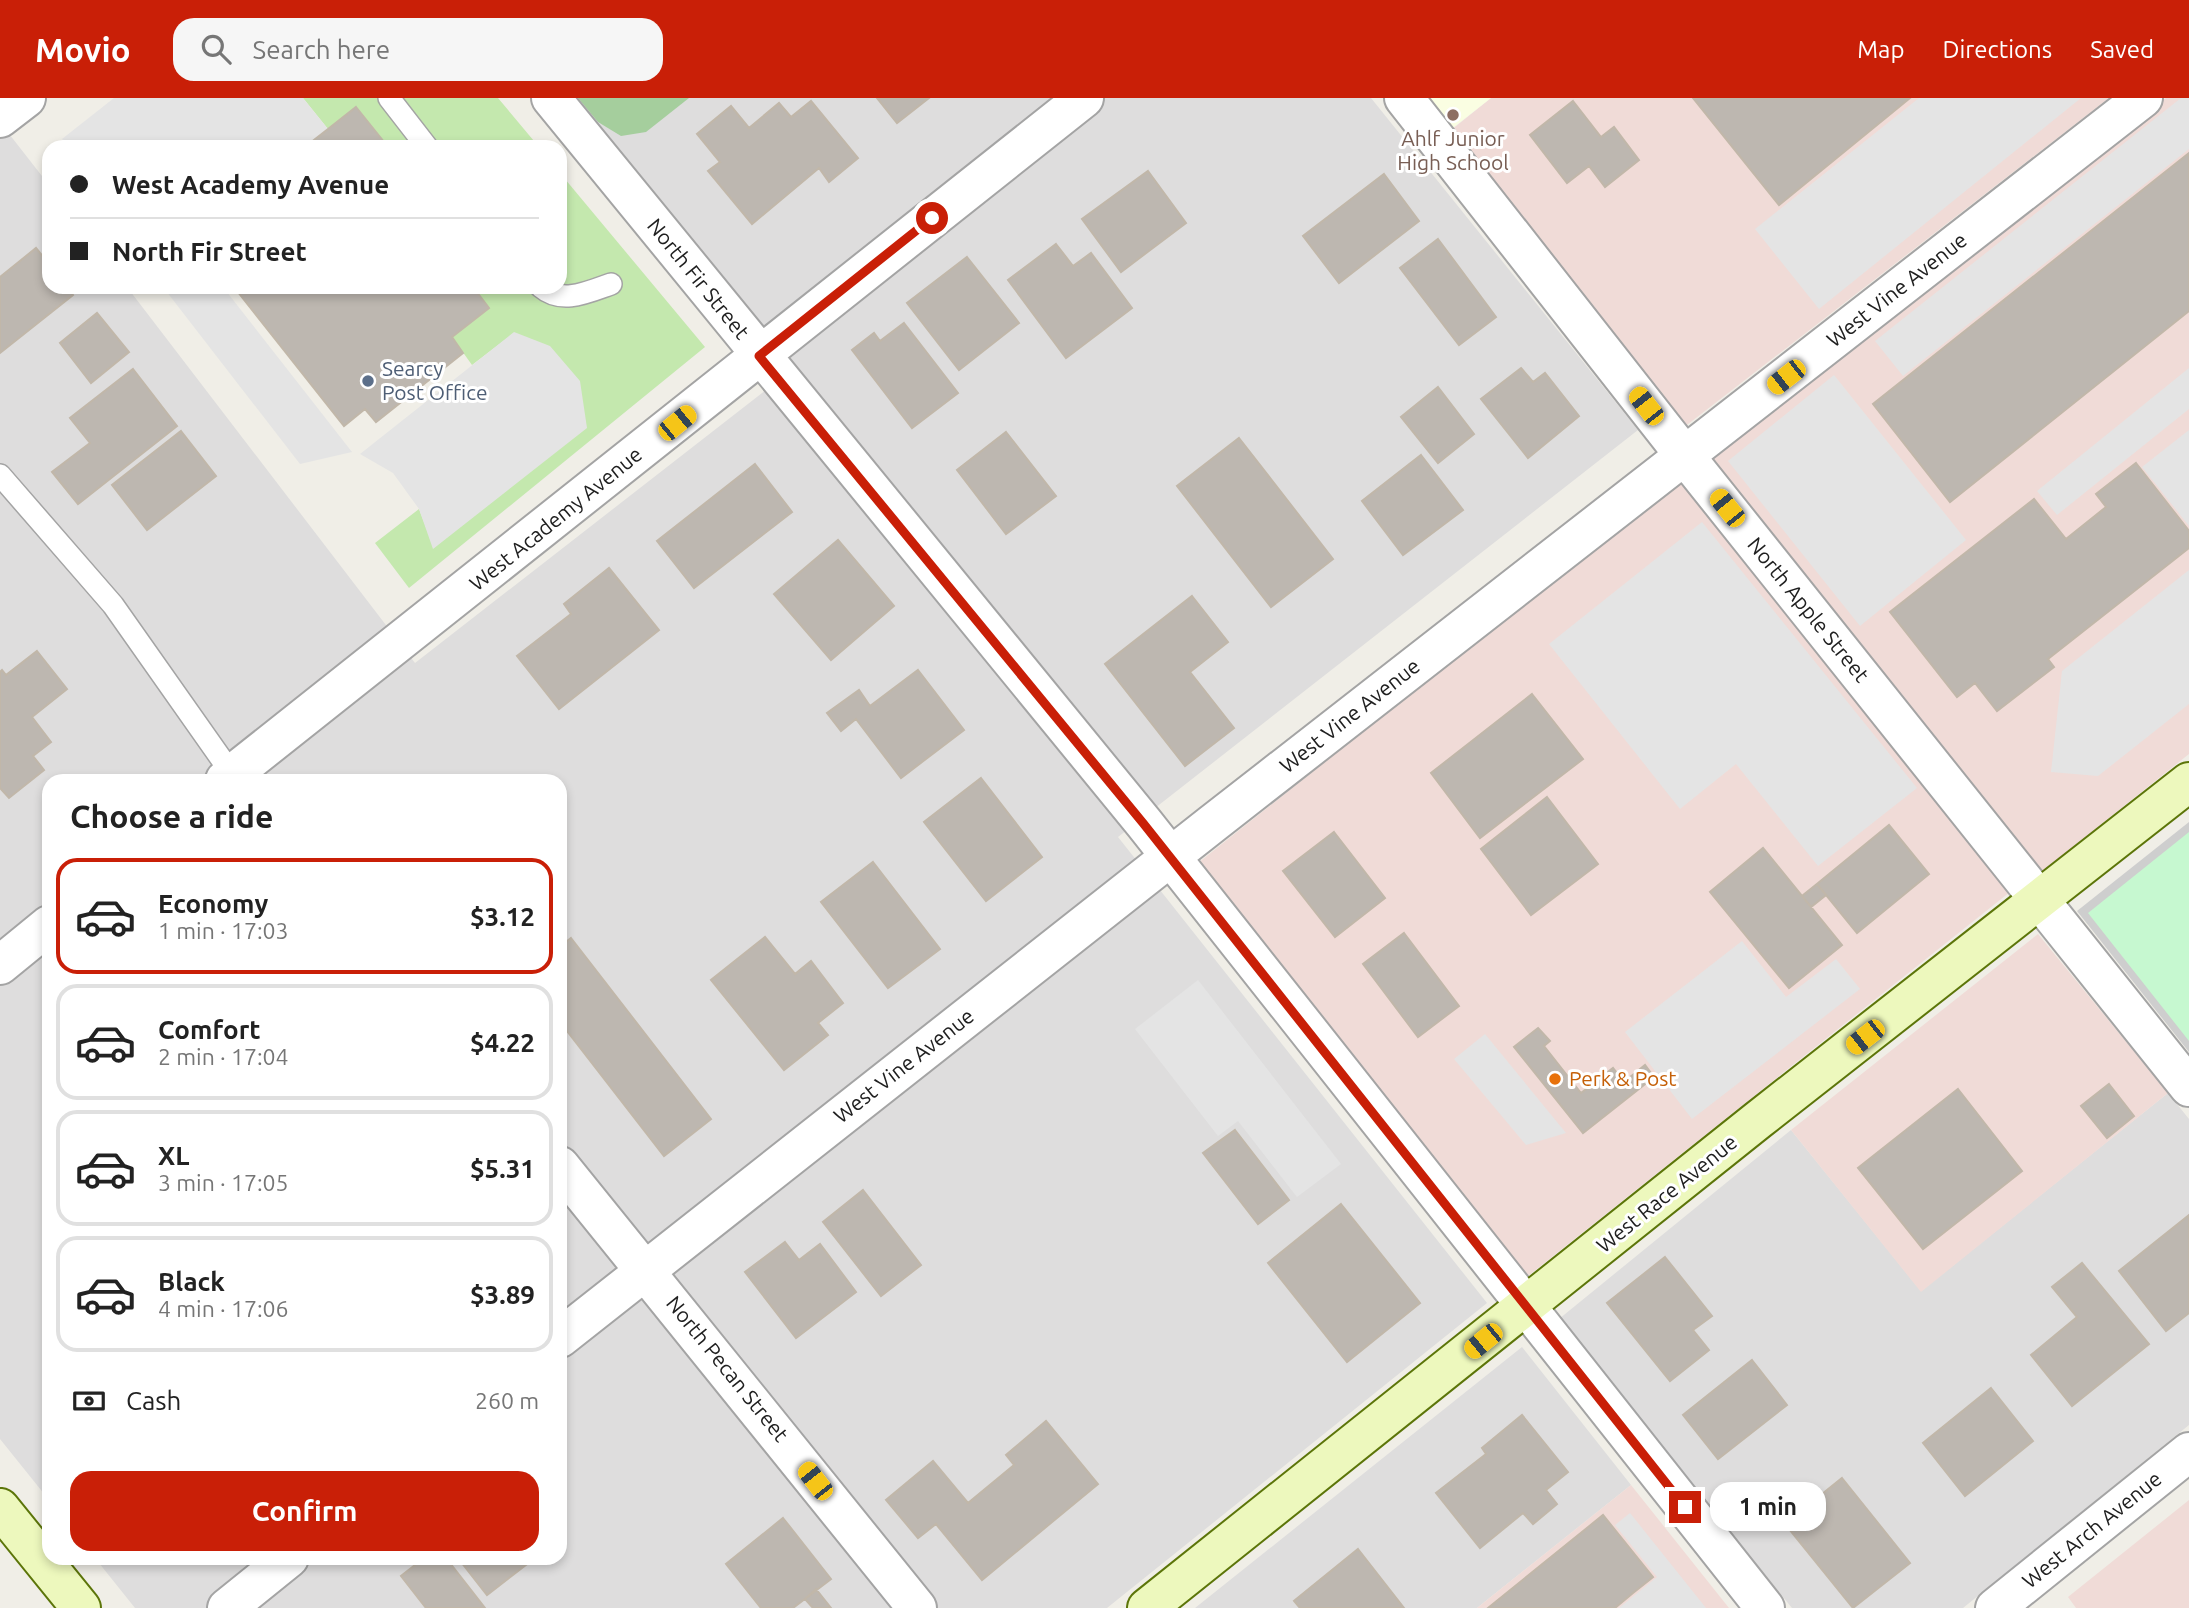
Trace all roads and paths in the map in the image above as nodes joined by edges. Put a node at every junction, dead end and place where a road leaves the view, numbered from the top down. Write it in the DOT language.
graph roads {
  1 [pos="26,98"];
  2 [pos="389,98"];
  3 [pos="551,98"];
  4 [pos="1084,98"];
  5 [pos="1404,98"];
  6 [pos="2143,98"];
  7 [pos="0,118"];
  8 [pos="422,140"];
  9 [pos="611,284"];
  10 [pos="550,294"];
  11 [pos="759,356"];
  12 [pos="1685,456"];
  13 [pos="0,475"];
  14 [pos="228,774"];
  15 [pos="236,774"];
  16 [pos="2189,782"];
  17 [pos="1170,858"];
  18 [pos="2041,900"];
  19 [pos="42,931"];
  20 [pos="0,965"];
  21 [pos="2189,1087"];
  22 [pos="567,1174"];
  23 [pos="646,1268"];
  24 [pos="1525,1308"];
  25 [pos="567,1332"];
  26 [pos="2189,1452"];
  27 [pos="0,1508"];
  28 [pos="42,1560"];
  29 [pos="46,1565"];
  30 [pos="280,1565"];
  31 [pos="80,1608"];
  32 [pos="227,1608"];
  33 [pos="917,1608"];
  34 [pos="1147,1608"];
  35 [pos="1765,1608"];
  36 [pos="1995,1608"];
  1 -- 7 [label="street"];
  2 -- 8 [label="lane"];
  3 -- 11 [label="street, North Fir Street"];
  4 -- 11 [label="street, West Academy Avenue"];
  5 -- 12 [label="street, North Apple Street"];
  6 -- 12 [label="street, West Vine Avenue"];
  9 -- 10 [label="lane"];
  11 -- 15 [label="street, West Academy Avenue"];
  11 -- 17 [label="street, North Fir Street"];
  12 -- 17 [label="street, West Vine Avenue"];
  12 -- 18 [label="street, North Apple Street"];
  13 -- 14 [label="lane"];
  16 -- 18 [label="main road, West Race Avenue"];
  17 -- 23 [label="street, West Vine Avenue"];
  17 -- 24 [label="street, North Fir Street"];
  18 -- 21 [label="street, North Apple Street"];
  18 -- 24 [label="main road, West Race Avenue"];
  19 -- 20 [label="street"];
  22 -- 23 [label="street, North Pecan Street"];
  23 -- 25 [label="street, West Vine Avenue"];
  23 -- 33 [label="street, North Pecan Street"];
  24 -- 34 [label="main road, West Race Avenue"];
  24 -- 35 [label="street, North Fir Street"];
  26 -- 36 [label="street, West Arch Avenue"];
  27 -- 28 [label="main road"];
  29 -- 31 [label="main road"];
  30 -- 32 [label="street"];
}
